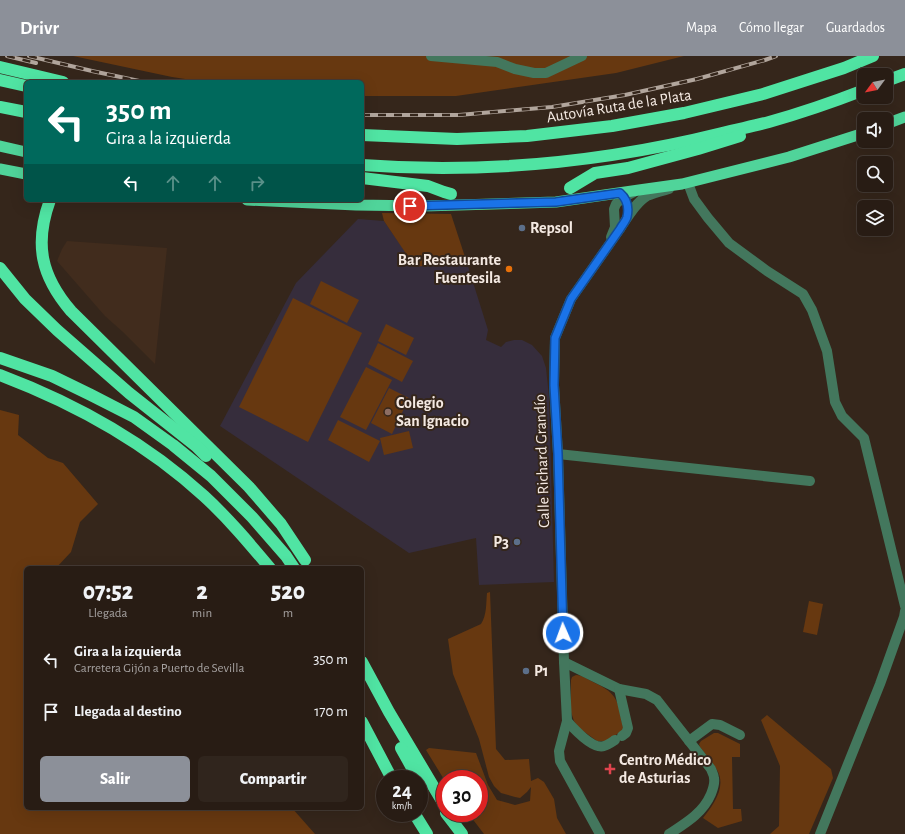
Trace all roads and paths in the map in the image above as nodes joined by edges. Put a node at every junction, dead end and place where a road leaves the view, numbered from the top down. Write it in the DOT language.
graph roads {
  1 [pos="431,56"];
  2 [pos="582,56"];
  3 [pos="873,56"];
  4 [pos="0,67"];
  5 [pos="905,74"];
  6 [pos="893,78"];
  7 [pos="0,80"];
  8 [pos="55,80"];
  9 [pos="24,86"];
  10 [pos="857,92"];
  11 [pos="0,107"];
  12 [pos="807,110"];
  13 [pos="24,112"];
  14 [pos="905,117"];
  15 [pos="893,121"];
  16 [pos="364,135"];
  17 [pos="857,135"];
  18 [pos="0,146"];
  19 [pos="24,152"];
  20 [pos="364,165"];
  21 [pos="0,168"];
  22 [pos="24,174"];
  23 [pos="364,178"];
  24 [pos="685,184"];
  25 [pos="570,188"];
  26 [pos="629,193"];
  27 [pos="451,194"];
  28 [pos="588,197"];
  29 [pos="49,202"];
  30 [pos="291,202"];
  31 [pos="334,202"];
  32 [pos="356,205"];
  33 [pos="614,209"];
  34 [pos="627,218"];
  35 [pos="606,248"];
  36 [pos="0,268"];
  37 [pos="0,358"];
  38 [pos="0,375"];
  39 [pos="558,454"];
  40 [pos="810,481"];
  41 [pos="308,564"];
  42 [pos="268,566"];
  43 [pos="293,566"];
  44 [pos="905,606"];
  45 [pos="905,611"];
  46 [pos="564,662"];
  47 [pos="364,666"];
  48 [pos="364,682"];
  49 [pos="619,689"];
  50 [pos="567,722"];
  51 [pos="364,726"];
  52 [pos="740,735"];
  53 [pos="689,741"];
  54 [pos="387,770"];
  55 [pos="436,791"];
  56 [pos="436,799"];
  57 [pos="420,822"];
  58 [pos="453,822"];
  59 [pos="455,822"];
  60 [pos="427,834"];
  61 [pos="462,834"];
  62 [pos="600,834"];
  63 [pos="669,834"];
  64 [pos="820,834"];
  1 -- 2 [label="street"];
  3 -- 16 [label="highway, Autovía Ruta de la Plata"];
  4 -- 8 [label="highway"];
  5 -- 6 [label="highway"];
  7 -- 9 [label="highway"];
  10 -- 12 [label="highway"];
  11 -- 13 [label="highway"];
  12 -- 20 [label="highway"];
  12 -- 25 [label="highway"];
  14 -- 15 [label="highway"];
  17 -- 24 [label="highway"];
  18 -- 19 [label="highway"];
  21 -- 22 [label="highway"];
  23 -- 27 [label="highway"];
  24 -- 26 [label="highway"];
  24 -- 34 [label="street, Calle Richard Grandío"];
  24 -- 44 [label="street"];
  26 -- 28 [label="highway"];
  26 -- 33 [label="street"];
  26 -- 34 [label="street"];
  28 -- 32 [label="highway"];
  28 -- 33 [label="street"];
  29 -- 41 [label="highway"];
  30 -- 32 [label="highway"];
  31 -- 32 [label="highway"];
  33 -- 35 [label="street, Calle Richard Grandío"];
  34 -- 35 [label="street, Calle Richard Grandío"];
  35 -- 39 [label="street, Calle Richard Grandío"];
  36 -- 41 [label="highway"];
  37 -- 43 [label="highway"];
  38 -- 42 [label="highway"];
  39 -- 40 [label="street"];
  39 -- 46 [label="street, Calle Richard Grandío"];
  45 -- 64 [label="street"];
  46 -- 49 [label="street"];
  46 -- 50 [label="street, Calle Richard Grandío"];
  47 -- 55 [label="highway"];
  48 -- 56 [label="highway"];
  49 -- 50 [label="street"];
  49 -- 53 [label="street"];
  50 -- 62 [label="street, Calle Richard Grandío"];
  51 -- 54 [label="highway"];
  52 -- 53 [label="street"];
  53 -- 63 [label="street"];
  57 -- 60 [label="highway"];
  58 -- 61 [label="highway"];
  59 -- 61 [label="highway"];
}
